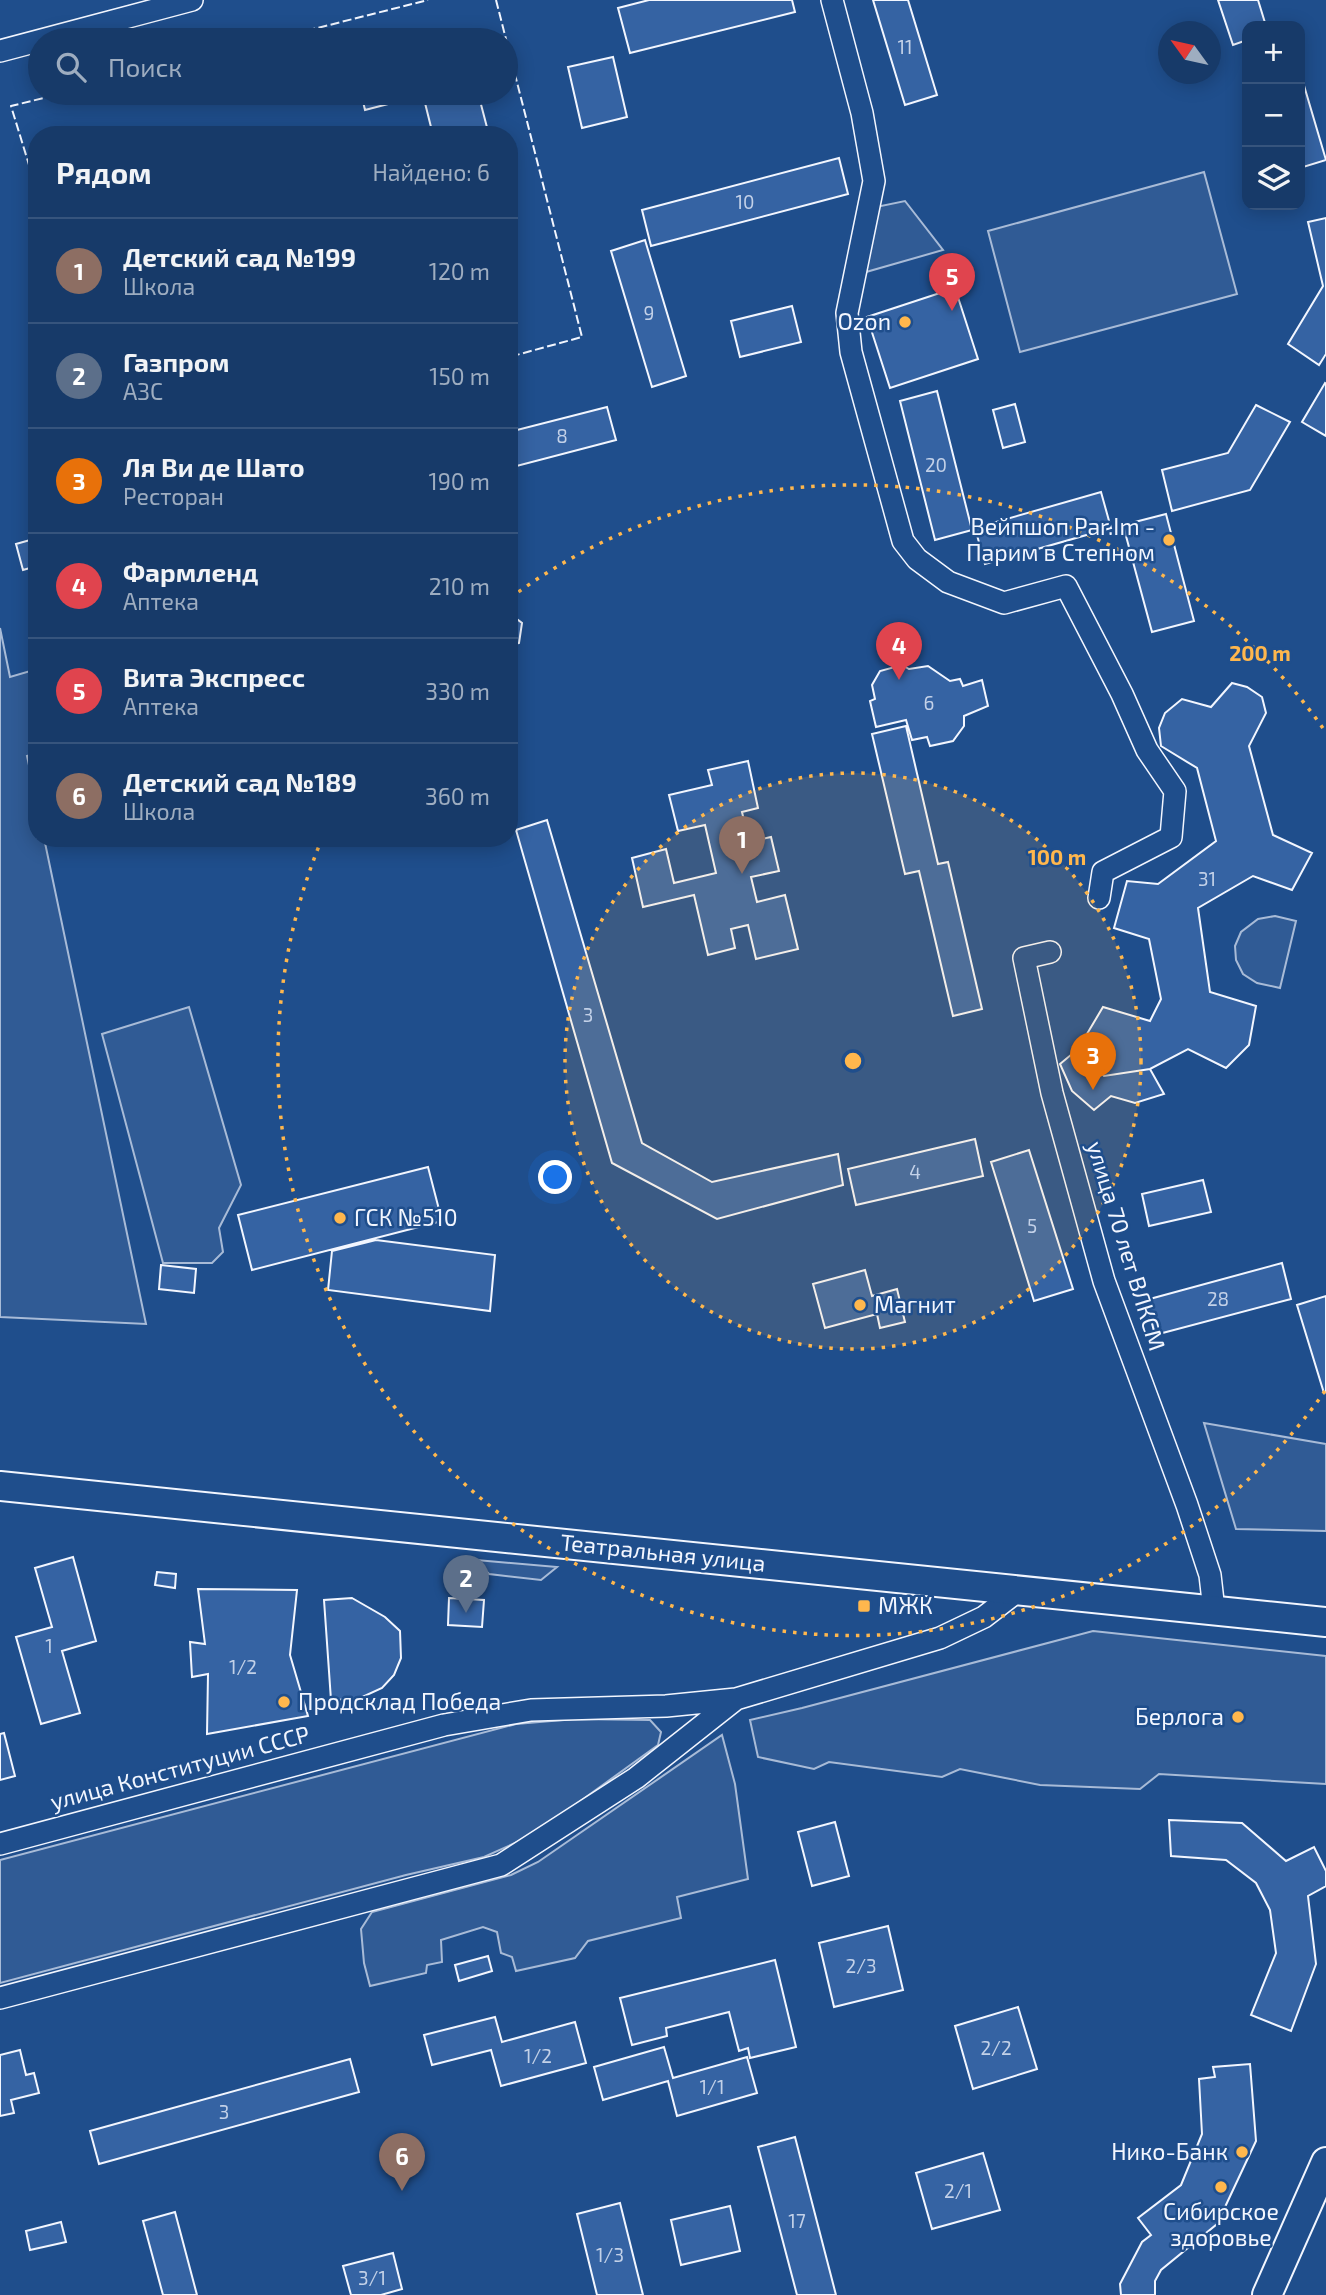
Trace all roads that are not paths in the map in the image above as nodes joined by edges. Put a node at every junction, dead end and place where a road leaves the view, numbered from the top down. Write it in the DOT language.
graph roads {
  1 [pos="192,0"];
  2 [pos="832,0"];
  3 [pos="87,28"];
  4 [pos="28,44"];
  5 [pos="0,51"];
  6 [pos="1099,898"];
  7 [pos="1050,952"];
  8 [pos="0,1486"];
  9 [pos="1019,1590"];
  10 [pos="1214,1610"];
  11 [pos="1326,1622"];
  12 [pos="736,1699"];
  13 [pos="0,1844"];
  14 [pos="0,1998"];
  15 [pos="1326,2162"];
  16 [pos="1267,2295"];
  1 -- 3 [label="street"];
  2 -- 6 [label="street"];
  4 -- 5 [label="street"];
  7 -- 10 [label="street, улица 70 лет ВЛКСМ"];
  8 -- 9 [label="main road, Театральная улица"];
  9 -- 10 [label="main road, Театральная улица"];
  9 -- 12 [label="street, улица Конституции СССР"];
  10 -- 11 [label="main road, Театральная улица"];
  12 -- 13 [label="street, улица Конституции СССР"];
  12 -- 14 [label="street"];
  15 -- 16 [label="main road"];
}
